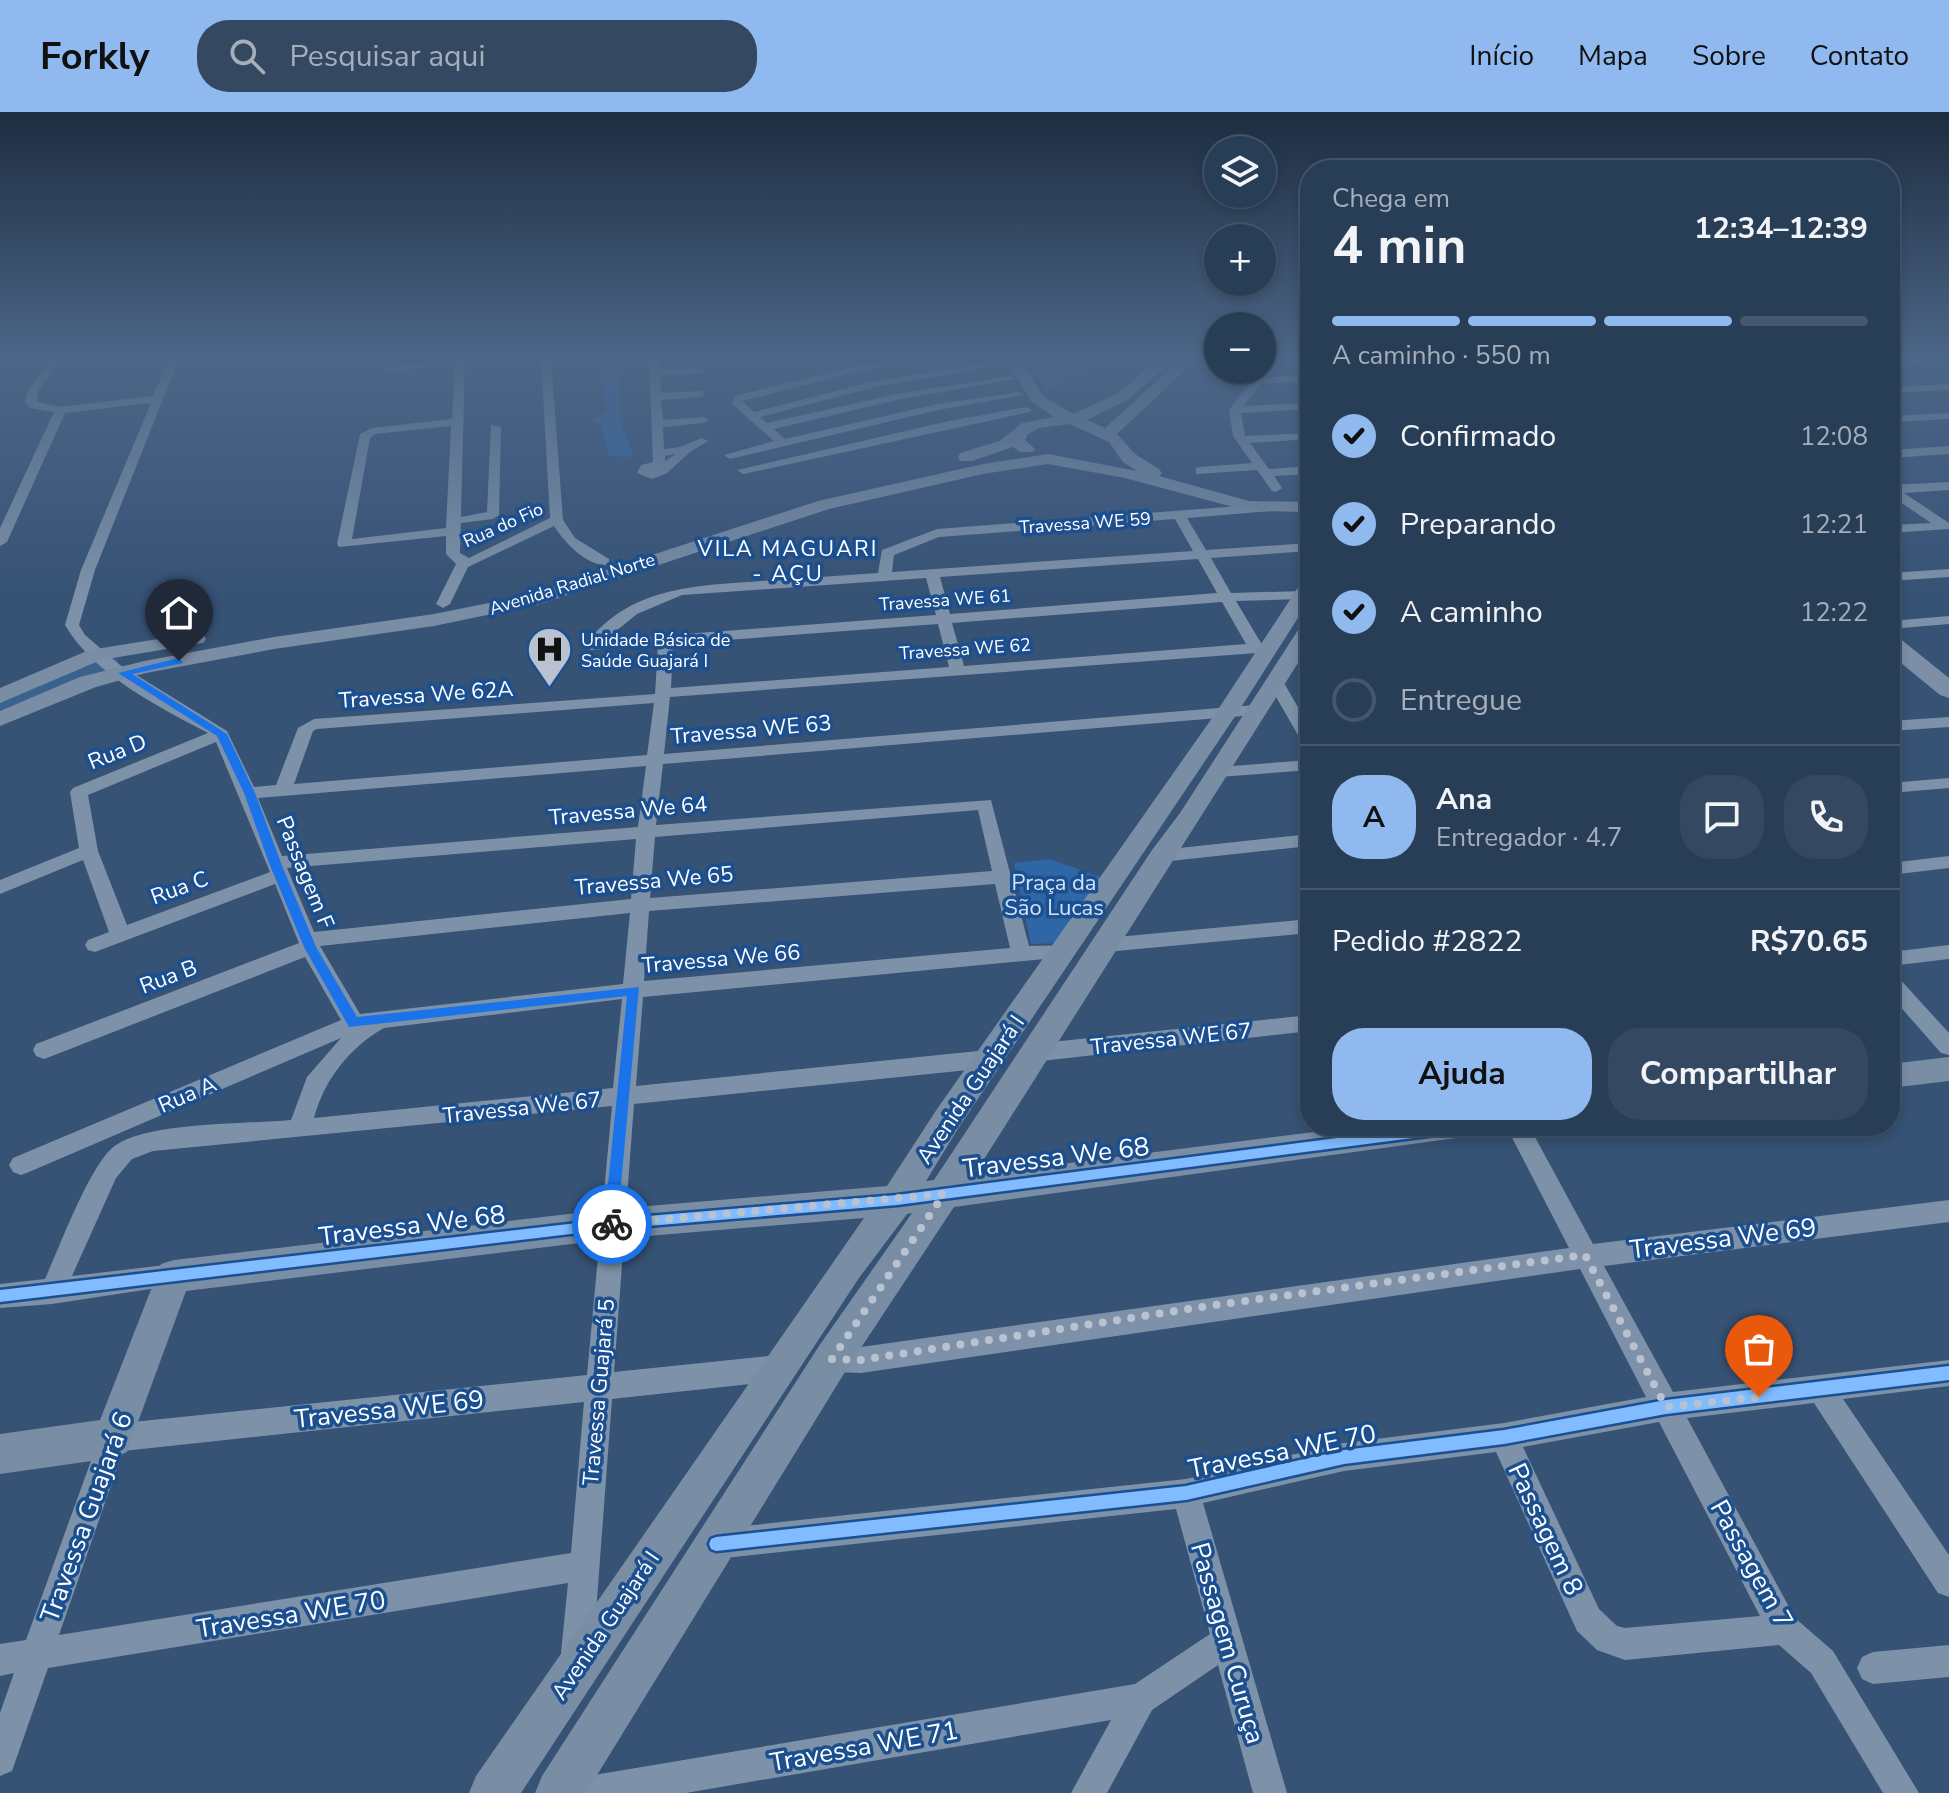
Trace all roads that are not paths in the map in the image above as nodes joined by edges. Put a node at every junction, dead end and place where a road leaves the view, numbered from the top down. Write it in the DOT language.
graph roads {
  1 [pos="48,437"];
  2 [pos="141,437"];
  3 [pos="365,437"];
  4 [pos="457,437"];
  5 [pos="495,437"];
  6 [pos="551,437"];
  7 [pos="658,437"];
  8 [pos="777,437"];
  9 [pos="797,437"];
  10 [pos="889,437"];
  11 [pos="1019,437"];
  12 [pos="1105,437"];
  13 [pos="1112,437"];
  14 [pos="1285,437"];
  15 [pos="1241,440"];
  16 [pos="702,441"];
  17 [pos="781,441"];
  18 [pos="1949,450"];
  19 [pos="1900,453"];
  20 [pos="730,455"];
  21 [pos="1044,458"];
  22 [pos="1262,469"];
  23 [pos="743,470"];
  24 [pos="1300,470"];
  25 [pos="1200,471"];
  26 [pos="1949,486"];
  27 [pos="1276,488"];
  28 [pos="1900,488"];
  29 [pos="1900,495"];
  30 [pos="1300,501"];
  31 [pos="1300,507"];
  32 [pos="1266,508"];
  33 [pos="1180,517"];
  34 [pos="466,520"];
  35 [pos="557,520"];
  36 [pos="1947,526"];
  37 [pos="1900,528"];
  38 [pos="452,531"];
  39 [pos="0,542"];
  40 [pos="1300,548"];
  41 [pos="1203,554"];
  42 [pos="604,562"];
  43 [pos="463,563"];
  44 [pos="1949,573"];
  45 [pos="932,574"];
  46 [pos="885,576"];
  47 [pos="1900,576"];
  48 [pos="668,578"];
  49 [pos="1300,590"];
  50 [pos="681,591"];
  51 [pos="1227,597"];
  52 [pos="443,604"];
  53 [pos="1300,608"];
  54 [pos="946,618"];
  55 [pos="1949,620"];
  56 [pos="1900,624"];
  57 [pos="1900,633"];
  58 [pos="666,638"];
  59 [pos="1289,643"];
  60 [pos="1900,656"];
  61 [pos="109,664"];
  62 [pos="957,669"];
  63 [pos="1949,672"];
  64 [pos="1949,690"];
  65 [pos="1283,694"];
  66 [pos="0,696"];
  67 [pos="663,696"];
  68 [pos="1300,700"];
  69 [pos="1241,711"];
  70 [pos="0,719"];
  71 [pos="1949,722"];
  72 [pos="1300,724"];
  73 [pos="1900,725"];
  74 [pos="221,734"];
  75 [pos="656,759"];
  76 [pos="1300,766"];
  77 [pos="1219,772"];
  78 [pos="1949,783"];
  79 [pos="1900,787"];
  80 [pos="283,789"];
  81 [pos="250,793"];
  82 [pos="646,833"];
  83 [pos="1300,841"];
  84 [pos="89,851"];
  85 [pos="1161,856"];
  86 [pos="1949,862"];
  87 [pos="1900,868"];
  88 [pos="277,869"];
  89 [pos="1004,877"];
  90 [pos="0,887"];
  91 [pos="641,905"];
  92 [pos="1300,927"];
  93 [pos="120,934"];
  94 [pos="309,944"];
  95 [pos="95,945"];
  96 [pos="1106,945"];
  97 [pos="1065,950"];
  98 [pos="1949,952"];
  99 [pos="1021,953"];
  100 [pos="1900,958"];
  101 [pos="634,990"];
  102 [pos="1900,992"];
  103 [pos="383,1020"];
  104 [pos="354,1023"];
  105 [pos="1300,1024"];
  106 [pos="1949,1047"];
  107 [pos="44,1050"];
  108 [pos="1032,1053"];
  109 [pos="988,1059"];
  110 [pos="1949,1069"];
  111 [pos="1900,1075"];
  112 [pos="624,1097"];
  113 [pos="300,1129"];
  114 [pos="1390,1136"];
  115 [pos="1522,1136"];
  116 [pos="21,1165"];
  117 [pos="944,1194"];
  118 [pos="897,1200"];
  119 [pos="1949,1211"];
  120 [pos="612,1224"];
  121 [pos="1585,1255"];
  122 [pos="174,1276"];
  123 [pos="52,1292"];
  124 [pos="0,1296"];
  125 [pos="832,1359"];
  126 [pos="779,1368"];
  127 [pos="1949,1373"];
  128 [pos="599,1387"];
  129 [pos="1821,1390"];
  130 [pos="1666,1407"];
  131 [pos="1504,1437"];
  132 [pos="113,1438"];
  133 [pos="0,1454"];
  134 [pos="1186,1493"];
  135 [pos="716,1544"];
  136 [pos="583,1566"];
  137 [pos="1949,1582"];
  138 [pos="1784,1629"];
  139 [pos="1228,1640"];
  140 [pos="36,1655"];
  141 [pos="0,1660"];
  142 [pos="1949,1661"];
  143 [pos="1873,1668"];
  144 [pos="575,1669"];
  145 [pos="1141,1699"];
  146 [pos="0,1759"];
  147 [pos="493,1793"];
  148 [pos="559,1793"];
  149 [pos="588,1793"];
  150 [pos="1088,1793"];
  151 [pos="1270,1793"];
  152 [pos="1902,1793"];
  1 -- 39 [label="street"];
  2 -- 61 [label="street"];
  3 -- 38 [label="street"];
  4 -- 38 [label="street"];
  5 -- 34 [label="street"];
  6 -- 35 [label="street"];
  7 -- 16 [label="street"];
  8 -- 17 [label="street"];
  9 -- 17 [label="street"];
  10 -- 23 [label="street"];
  11 -- 21 [label="main road"];
  11 -- 42 [label="main road, Avenida Radial Norte"];
  12 -- 21 [label="main road, Avenida Radial Norte"];
  13 -- 30 [label="main road"];
  14 -- 15 [label="street"];
  15 -- 22 [label="street"];
  17 -- 20 [label="street"];
  18 -- 19 [label="street"];
  21 -- 32 [label="main road"];
  21 -- 61 [label="main road, Avenida Radial Norte"];
  22 -- 24 [label="street"];
  22 -- 25 [label="street"];
  22 -- 27 [label="street"];
  26 -- 28 [label="street"];
  29 -- 36 [label="street"];
  31 -- 32 [label="main road, Travessa WE 59"];
  32 -- 33 [label="street, Travessa WE 59"];
  33 -- 41 [label="street"];
  33 -- 46 [label="street, Travessa WE 59"];
  35 -- 42 [label="street"];
  35 -- 43 [label="street, Rua do Fio"];
  36 -- 37 [label="street"];
  38 -- 43 [label="street"];
  40 -- 41 [label="street"];
  41 -- 45 [label="street"];
  41 -- 51 [label="street"];
  42 -- 52 [label="main road, Avenida Radial Norte"];
  43 -- 52 [label="street"];
  44 -- 47 [label="street"];
  45 -- 46 [label="street"];
  45 -- 54 [label="street"];
  46 -- 50 [label="street"];
  48 -- 50 [label="street"];
  49 -- 51 [label="street, Travessa WE 61"];
  50 -- 58 [label="street, Travessa WE 61"];
  51 -- 54 [label="street, Travessa WE 61"];
  51 -- 59 [label="street"];
  52 -- 61 [label="main road, Avenida Radial Norte"];
  53 -- 59 [label="main road, Avenida Guajará I"];
  54 -- 58 [label="street, Travessa WE 61"];
  54 -- 62 [label="street"];
  55 -- 56 [label="street"];
  57 -- 63 [label="main road"];
  58 -- 67 [label="street, Travessa Guajará 5"];
  59 -- 62 [label="street, Travessa WE 62"];
  59 -- 65 [label="main road, Avenida Guajará I"];
  59 -- 69 [label="main road, Avenida Guajará I"];
  60 -- 64 [label="main road"];
  61 -- 66 [label="main road, Avenida Radial Norte"];
  61 -- 70 [label="main road, Avenida Radial Norte"];
  61 -- 74 [label="street"];
  62 -- 67 [label="street, Travessa WE 62"];
  65 -- 68 [label="street"];
  65 -- 69 [label="main road, Avenida Guajará I"];
  65 -- 72 [label="street"];
  67 -- 75 [label="street, Travessa Guajará 5"];
  67 -- 80 [label="street, Travessa We 62A"];
  69 -- 75 [label="street, Travessa WE 63"];
  69 -- 77 [label="main road, Avenida Guajará I"];
  69 -- 97 [label="main road, Avenida Guajará I"];
  71 -- 73 [label="street"];
  74 -- 81 [label="street, Passagem F"];
  74 -- 84 [label="street, Rua D"];
  75 -- 80 [label="street, Travessa WE 63"];
  75 -- 82 [label="street, Travessa Guajará 5"];
  76 -- 77 [label="street"];
  77 -- 85 [label="main road, Avenida Guajará I"];
  78 -- 79 [label="street"];
  80 -- 81 [label="street, Travessa WE 63"];
  81 -- 88 [label="street, Passagem F"];
  82 -- 88 [label="street, Travessa We 64"];
  82 -- 89 [label="street, Travessa We 64"];
  82 -- 91 [label="street, Travessa Guajará 5"];
  83 -- 85 [label="street"];
  84 -- 90 [label="street"];
  84 -- 93 [label="street, Rua D"];
  85 -- 96 [label="main road, Avenida Guajará I"];
  86 -- 87 [label="street"];
  88 -- 93 [label="street, Rua C"];
  88 -- 94 [label="street, Passagem F"];
  89 -- 91 [label="street, Travessa We 65"];
  89 -- 99 [label="street"];
  91 -- 94 [label="street, Travessa We 65"];
  91 -- 101 [label="street, Travessa Guajará 5"];
  92 -- 96 [label="street"];
  93 -- 95 [label="street, Rua C"];
  94 -- 104 [label="street, Passagem F"];
  94 -- 107 [label="street, Rua B"];
  96 -- 108 [label="main road, Avenida Guajará I"];
  97 -- 99 [label="street, Travessa We 66"];
  97 -- 109 [label="main road, Avenida Guajará I"];
  98 -- 100 [label="street"];
  99 -- 101 [label="street, Travessa We 66"];
  101 -- 103 [label="street, Travessa We 66"];
  101 -- 112 [label="street, Travessa Guajará 5"];
  102 -- 106 [label="street"];
  103 -- 104 [label="street"];
  103 -- 113 [label="street"];
  104 -- 116 [label="street, Rua A"];
  105 -- 108 [label="street, Travessa WE 67"];
  108 -- 117 [label="main road, Avenida Guajará I"];
  109 -- 112 [label="street, Travessa We 67"];
  109 -- 118 [label="main road, Avenida Guajará I"];
  110 -- 111 [label="main road"];
  112 -- 113 [label="street, Travessa We 67"];
  112 -- 120 [label="street, Travessa Guajará 5"];
  113 -- 123 [label="street, Travessa We 67"];
  114 -- 117 [label="main road, Travessa We 68"];
  115 -- 121 [label="street, Passagem 7"];
  117 -- 118 [label="main road, Travessa We 68"];
  117 -- 125 [label="main road, Avenida Guajará I"];
  118 -- 120 [label="main road, Travessa We 68"];
  118 -- 126 [label="main road, Avenida Guajará I"];
  119 -- 121 [label="street, Travessa We 69"];
  120 -- 122 [label="main road, Travessa We 68"];
  120 -- 128 [label="street, Travessa Guajará 5"];
  121 -- 125 [label="street, Travessa We 69"];
  121 -- 130 [label="street, Passagem 7"];
  122 -- 123 [label="street"];
  122 -- 132 [label="main road, Travessa Guajará 6"];
  123 -- 124 [label="street"];
  125 -- 135 [label="main road, Avenida Guajará I"];
  126 -- 128 [label="street, Travessa WE 69"];
  126 -- 144 [label="main road, Avenida Guajará I"];
  127 -- 129 [label="street, Travessa WE 70"];
  128 -- 132 [label="street, Travessa WE 69"];
  128 -- 136 [label="street, Travessa Guajará 5"];
  129 -- 130 [label="street, Travessa WE 70"];
  129 -- 137 [label="street"];
  130 -- 131 [label="street, Travessa WE 70"];
  130 -- 138 [label="street, Passagem 7"];
  131 -- 134 [label="street, Travessa WE 70"];
  131 -- 138 [label="street, Passagem 8"];
  132 -- 133 [label="main road, Travessa WE 69"];
  132 -- 140 [label="street, Travessa Guajará 6"];
  134 -- 135 [label="street, Travessa WE 70"];
  134 -- 139 [label="street, Passagem Curuça"];
  135 -- 148 [label="main road, Avenida Guajará I"];
  136 -- 140 [label="street, Travessa WE 70"];
  136 -- 144 [label="street, Travessa Guajará 5"];
  138 -- 152 [label="street, Passagem 7"];
  139 -- 145 [label="street"];
  139 -- 151 [label="street, Passagem Curuça"];
  140 -- 141 [label="street, Travessa WE 70"];
  140 -- 146 [label="street, Travessa Guajará 6"];
  142 -- 143 [label="street"];
  144 -- 147 [label="main road, Avenida Guajará I"];
  145 -- 149 [label="street, Travessa WE 71"];
  145 -- 150 [label="street"];
}
